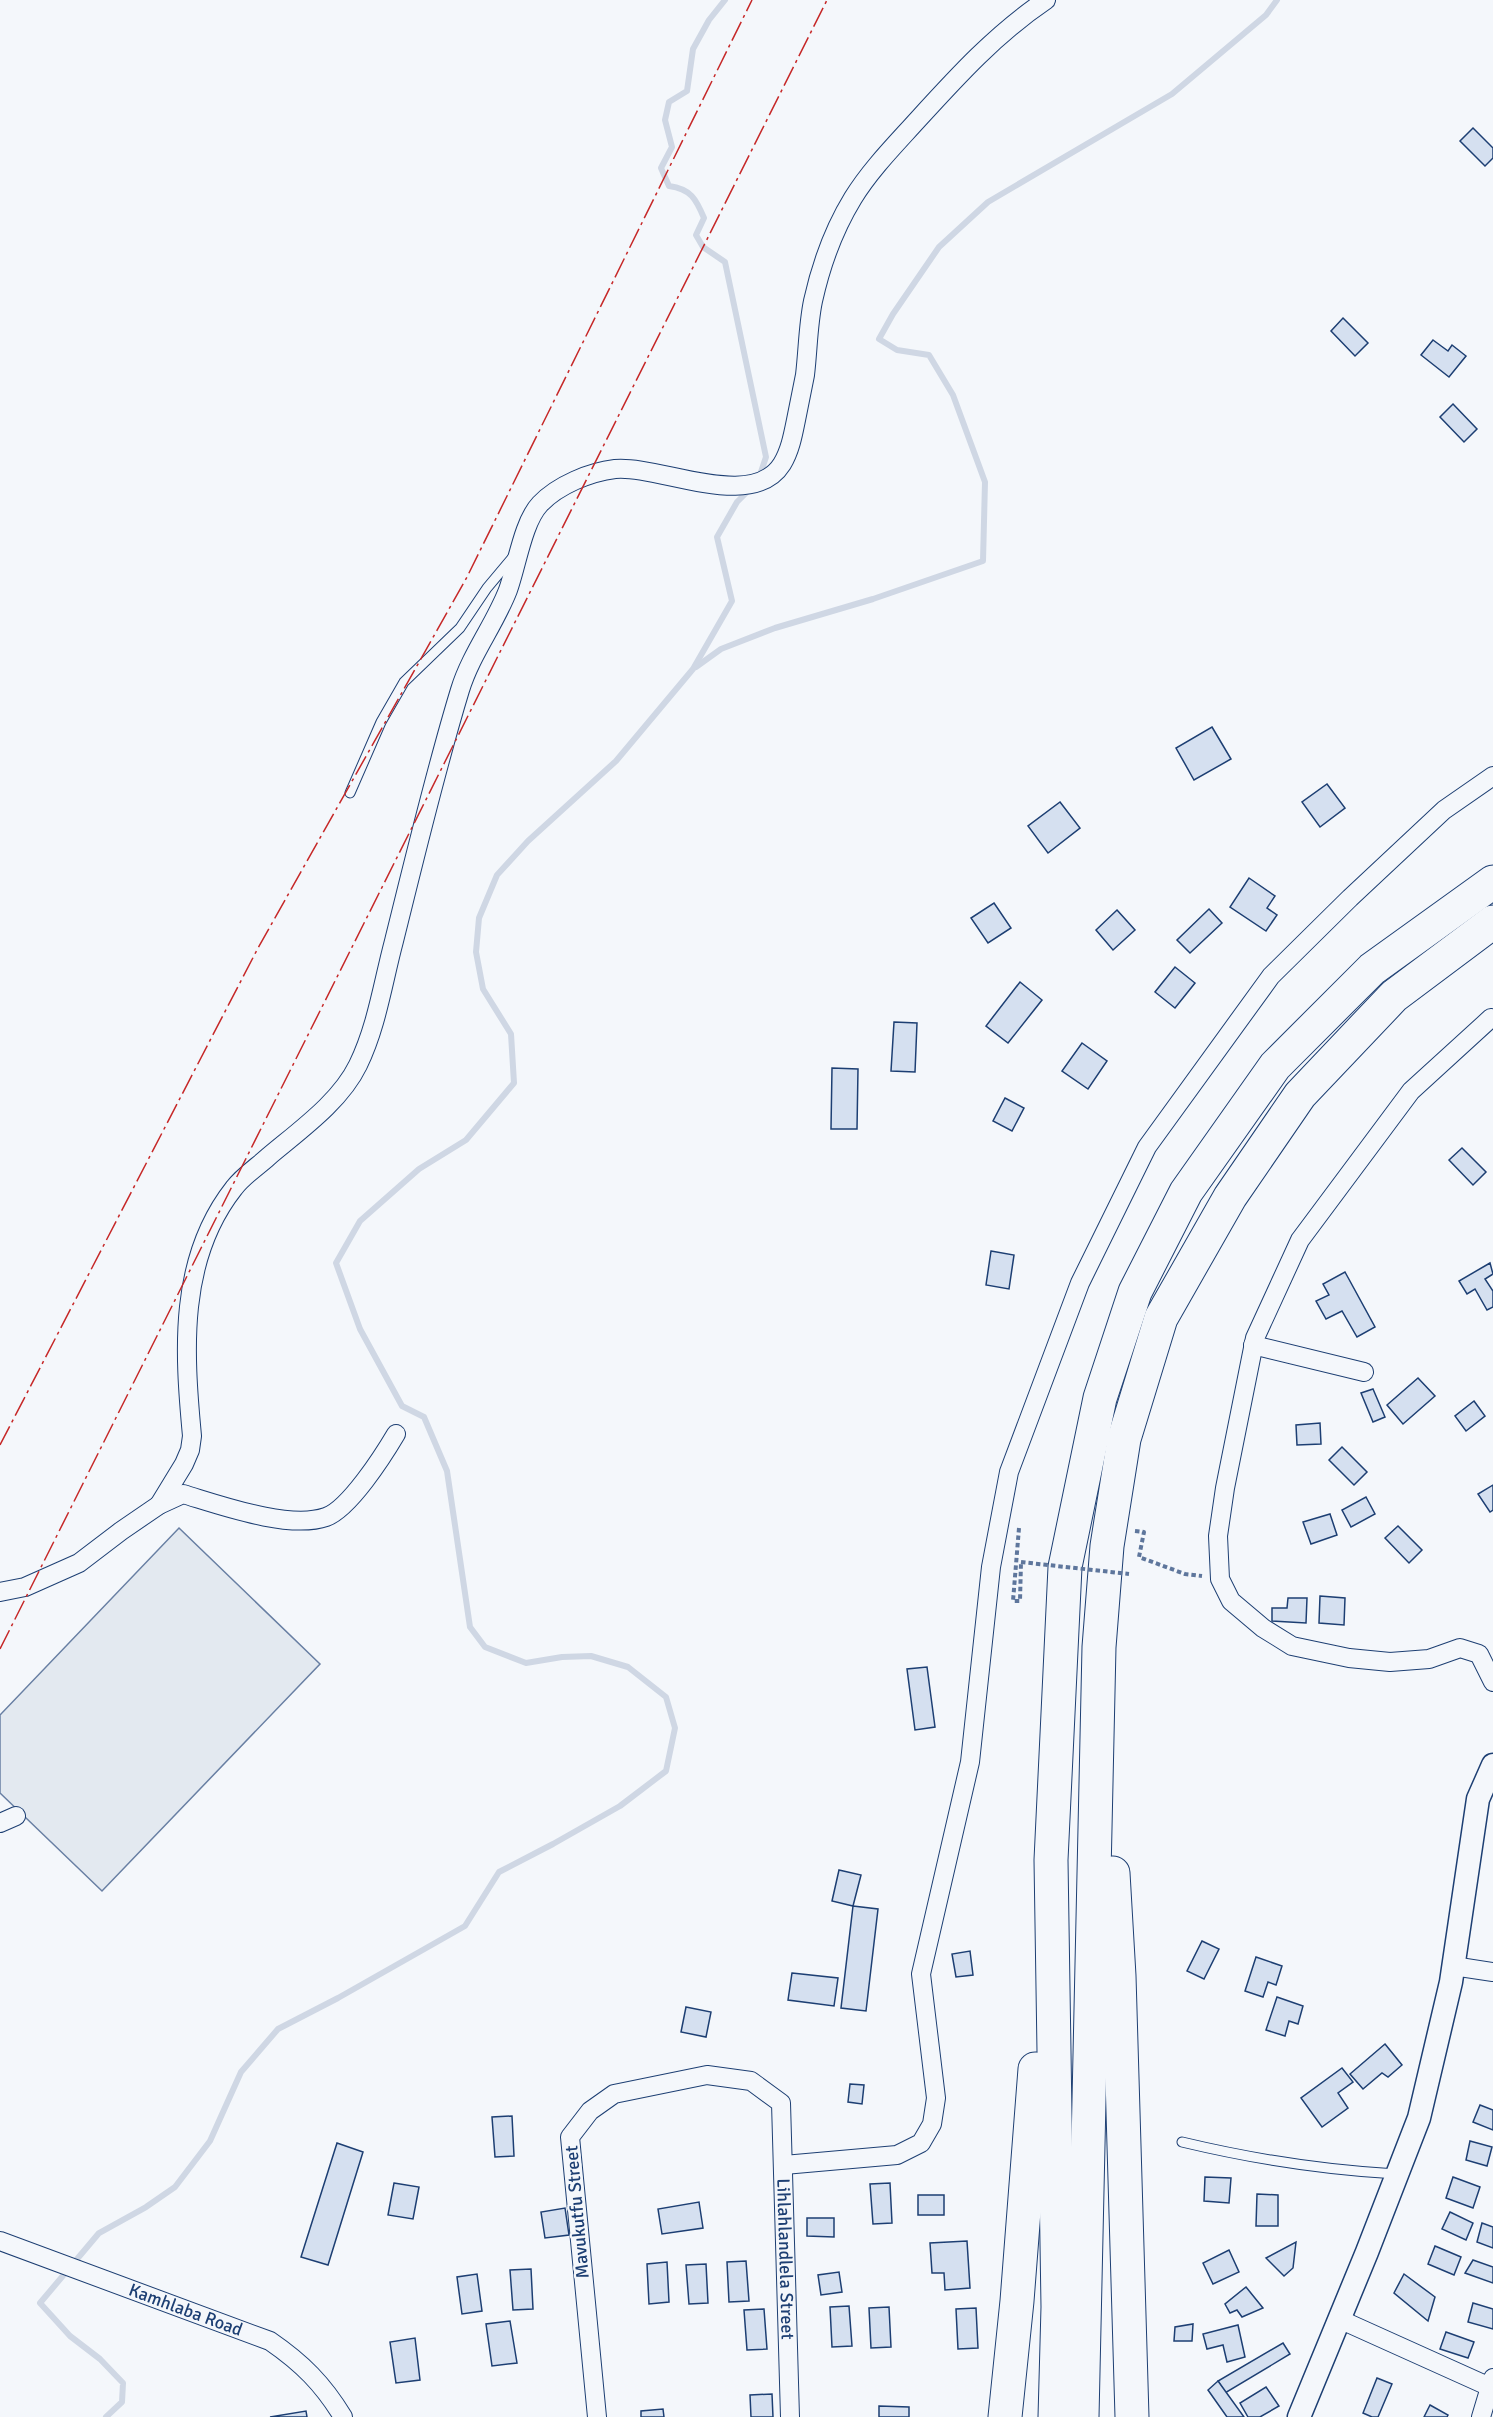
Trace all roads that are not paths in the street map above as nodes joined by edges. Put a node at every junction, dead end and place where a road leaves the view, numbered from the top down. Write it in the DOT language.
graph roads {
  1 [pos="1046,0"];
  2 [pos="522,546"];
  3 [pos="1493,776"];
  4 [pos="350,793"];
  5 [pos="1493,882"];
  6 [pos="1493,922"];
  7 [pos="1491,1018"];
  8 [pos="1253,1345"];
  9 [pos="1364,1372"];
  10 [pos="396,1434"];
  11 [pos="159,1505"];
  12 [pos="0,1592"];
  13 [pos="1099,1647"];
  14 [pos="1493,1682"];
  15 [pos="1493,1765"];
  16 [pos="1051,1860"];
  17 [pos="1453,1966"];
  18 [pos="1493,1972"];
  19 [pos="781,2103"];
  20 [pos="1182,2142"];
  21 [pos="784,2165"];
  22 [pos="1397,2174"];
  23 [pos="0,2241"];
  24 [pos="1339,2319"];
  25 [pos="1491,2382"];
  26 [pos="343,2417"];
  27 [pos="597,2417"];
  28 [pos="790,2417"];
  29 [pos="1005,2417"];
  30 [pos="1055,2417"];
  31 [pos="1082,2417"];
  32 [pos="1132,2417"];
  33 [pos="1299,2417"];
  34 [pos="1481,2417"];
  1 -- 2 [label="street"];
  2 -- 4 [label="lane"];
  2 -- 11 [label="street"];
  3 -- 21 [label="street"];
  5 -- 16 [label="highway"];
  6 -- 13 [label="highway"];
  7 -- 8 [label="street"];
  8 -- 9 [label="street"];
  8 -- 14 [label="street"];
  10 -- 11 [label="street"];
  11 -- 12 [label="street"];
  13 -- 31 [label="highway"];
  13 -- 32 [label="highway"];
  15 -- 17 [label="street"];
  16 -- 29 [label="highway"];
  16 -- 30 [label="highway"];
  17 -- 18 [label="street"];
  17 -- 22 [label="street"];
  19 -- 21 [label="street, Lihlahlandlela Street"];
  19 -- 27 [label="street, Mavukutfu Street"];
  20 -- 22 [label="lane"];
  21 -- 28 [label="street, Lihlahlandlela Street"];
  22 -- 24 [label="street"];
  23 -- 26 [label="street, Kamhlaba Road"];
  24 -- 25 [label="street"];
  24 -- 33 [label="street"];
  25 -- 34 [label="street"];
}
